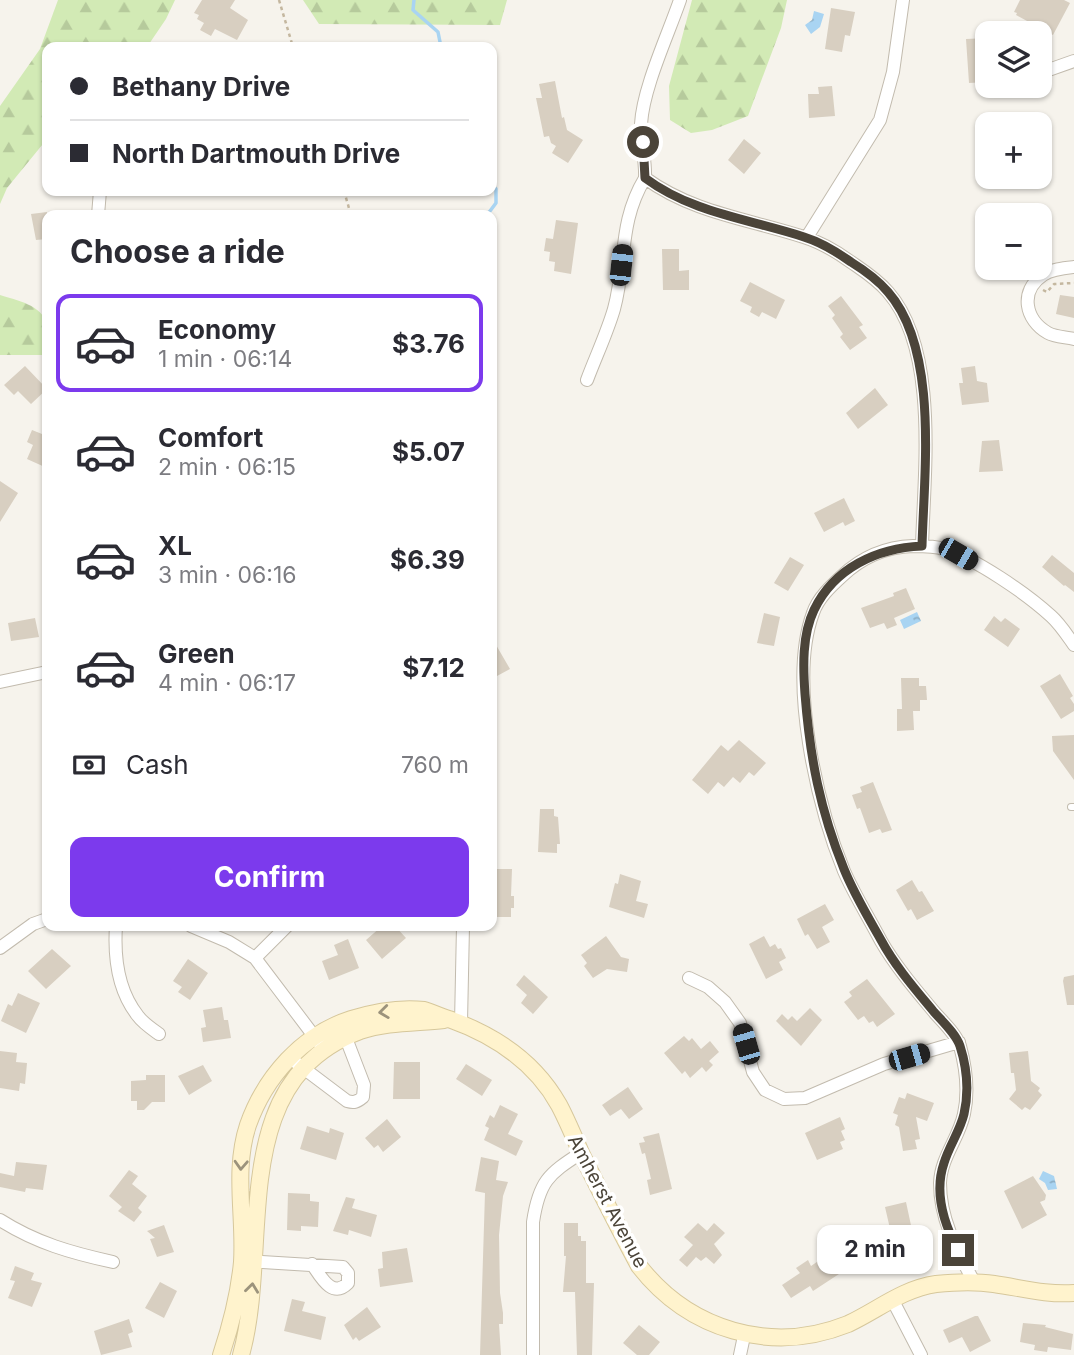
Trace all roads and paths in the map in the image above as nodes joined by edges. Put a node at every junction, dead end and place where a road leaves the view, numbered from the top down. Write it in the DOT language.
graph roads {
  1 [pos="279,0"];
  2 [pos="680,0"];
  3 [pos="903,0"];
  4 [pos="292,42"];
  5 [pos="1074,61"];
  6 [pos="1052,69"];
  7 [pos="645,178"];
  8 [pos="807,237"];
  9 [pos="1074,267"];
  10 [pos="1074,283"];
  11 [pos="1031,288"];
  12 [pos="1074,339"];
  13 [pos="587,380"];
  14 [pos="922,546"];
  15 [pos="1074,645"];
  16 [pos="42,673"];
  17 [pos="0,682"];
  18 [pos="42,921"];
  19 [pos="116,931"];
  20 [pos="203,931"];
  21 [pos="282,931"];
  22 [pos="463,931"];
  23 [pos="0,948"];
  24 [pos="255,958"];
  25 [pos="689,978"];
  26 [pos="456,1021"];
  27 [pos="343,1031"];
  28 [pos="159,1034"];
  29 [pos="314,1035"];
  30 [pos="959,1042"];
  31 [pos="325,1050"];
  32 [pos="296,1063"];
  33 [pos="582,1153"];
  34 [pos="0,1220"];
  35 [pos="113,1262"];
  36 [pos="248,1262"];
  37 [pos="312,1264"];
  38 [pos="974,1282"];
  39 [pos="1074,1293"];
  40 [pos="892,1299"];
  41 [pos="744,1336"];
  42 [pos="221,1355"];
  43 [pos="241,1355"];
  44 [pos="533,1355"];
  45 [pos="740,1355"];
  46 [pos="921,1355"];
  1 -- 4 [label="path"];
  2 -- 7 [label="street"];
  3 -- 8 [label="street"];
  5 -- 6 [label="street"];
  7 -- 8 [label="street"];
  7 -- 13 [label="street"];
  8 -- 14 [label="street"];
  9 -- 11 [label="street"];
  10 -- 11 [label="path"];
  11 -- 12 [label="street"];
  14 -- 15 [label="street"];
  14 -- 30 [label="street"];
  16 -- 17 [label="street"];
  18 -- 23 [label="street"];
  19 -- 28 [label="street"];
  20 -- 24 [label="street"];
  21 -- 24 [label="street"];
  22 -- 26 [label="street"];
  24 -- 29 [label="street"];
  25 -- 30 [label="street"];
  26 -- 27 [label="street, Amherst Avenue"];
  26 -- 33 [label="street, Amherst Avenue"];
  27 -- 29 [label="street, Amherst Avenue"];
  27 -- 31 [label="street, Amherst Avenue"];
  27 -- 32 [label="street"];
  29 -- 31 [label="street"];
  29 -- 32 [label="street, Amherst Avenue"];
  30 -- 38 [label="street"];
  31 -- 32 [label="street, Amherst Avenue"];
  32 -- 36 [label="street, Amherst Avenue"];
  33 -- 41 [label="street, Amherst Avenue"];
  33 -- 44 [label="street"];
  34 -- 35 [label="street"];
  36 -- 37 [label="street"];
  36 -- 42 [label="street, Amherst Avenue"];
  43 -- 36 [label="street, Amherst Avenue, one-way"];
  38 -- 39 [label="street, Amherst Avenue"];
  38 -- 40 [label="street, Amherst Avenue"];
  40 -- 41 [label="street, Amherst Avenue"];
  40 -- 46 [label="street"];
  41 -- 45 [label="street"];
}
